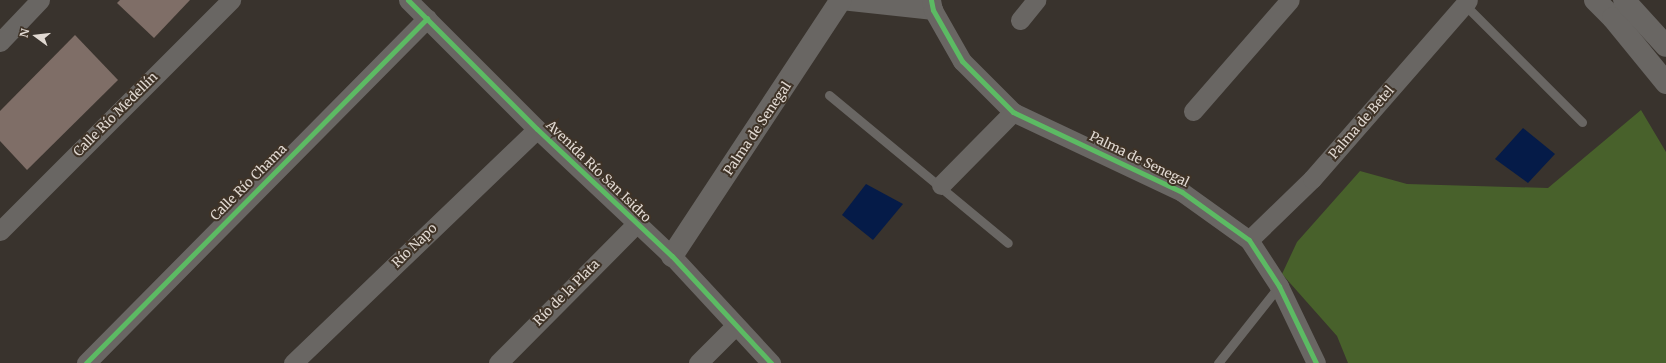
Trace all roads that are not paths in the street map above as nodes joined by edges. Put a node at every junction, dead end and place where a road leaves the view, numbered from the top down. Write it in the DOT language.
graph roads {
  1 [pos="40,0"];
  2 [pos="231,0"];
  3 [pos="408,0"];
  4 [pos="841,0"];
  5 [pos="1036,0"];
  6 [pos="1290,0"];
  7 [pos="1595,0"];
  8 [pos="1624,0"];
  9 [pos="1466,2"];
  10 [pos="932,5"];
  11 [pos="427,18"];
  12 [pos="1020,20"];
  13 [pos="0,42"];
  14 [pos="1666,46"];
  15 [pos="1666,83"];
  16 [pos="829,95"];
  17 [pos="1013,112"];
  18 [pos="1193,112"];
  19 [pos="1582,122"];
  20 [pos="537,128"];
  21 [pos="941,185"];
  22 [pos="636,224"];
  23 [pos="0,231"];
  24 [pos="1249,240"];
  25 [pos="1008,243"];
  26 [pos="672,256"];
  27 [pos="1278,286"];
  28 [pos="735,326"];
  29 [pos="86,363"];
  30 [pos="293,363"];
  31 [pos="498,363"];
  32 [pos="698,363"];
  33 [pos="771,363"];
  34 [pos="1218,363"];
  35 [pos="1316,363"];
  1 -- 13 [label="street"];
  2 -- 23 [label="street, Calle Río Medellín"];
  3 -- 11 [label="street, Avenida Río San Isidro"];
  4 -- 10 [label="street"];
  4 -- 26 [label="street, Palma de Senegal"];
  5 -- 12 [label="street"];
  6 -- 18 [label="street"];
  7 -- 15 [label="street"];
  8 -- 14 [label="street"];
  9 -- 19 [label="lane"];
  9 -- 24 [label="street, Palma de Betel"];
  10 -- 17 [label="street, Palma de Senegal"];
  11 -- 20 [label="street, Avenida Río San Isidro"];
  11 -- 29 [label="street, Calle Río Chama"];
  16 -- 21 [label="lane"];
  17 -- 21 [label="street"];
  17 -- 24 [label="street, Palma de Senegal"];
  20 -- 22 [label="street, Avenida Río San Isidro"];
  20 -- 30 [label="street, Río Napo"];
  21 -- 25 [label="lane"];
  22 -- 26 [label="street, Avenida Río San Isidro"];
  22 -- 31 [label="street, Río de la Plata"];
  24 -- 27 [label="street, Palma de Senegal"];
  26 -- 28 [label="street, Avenida Río San Isidro"];
  27 -- 34 [label="lane"];
  27 -- 35 [label="street, Palma de Senegal"];
  28 -- 32 [label="street"];
  28 -- 33 [label="street, Avenida Río San Isidro"];
}
